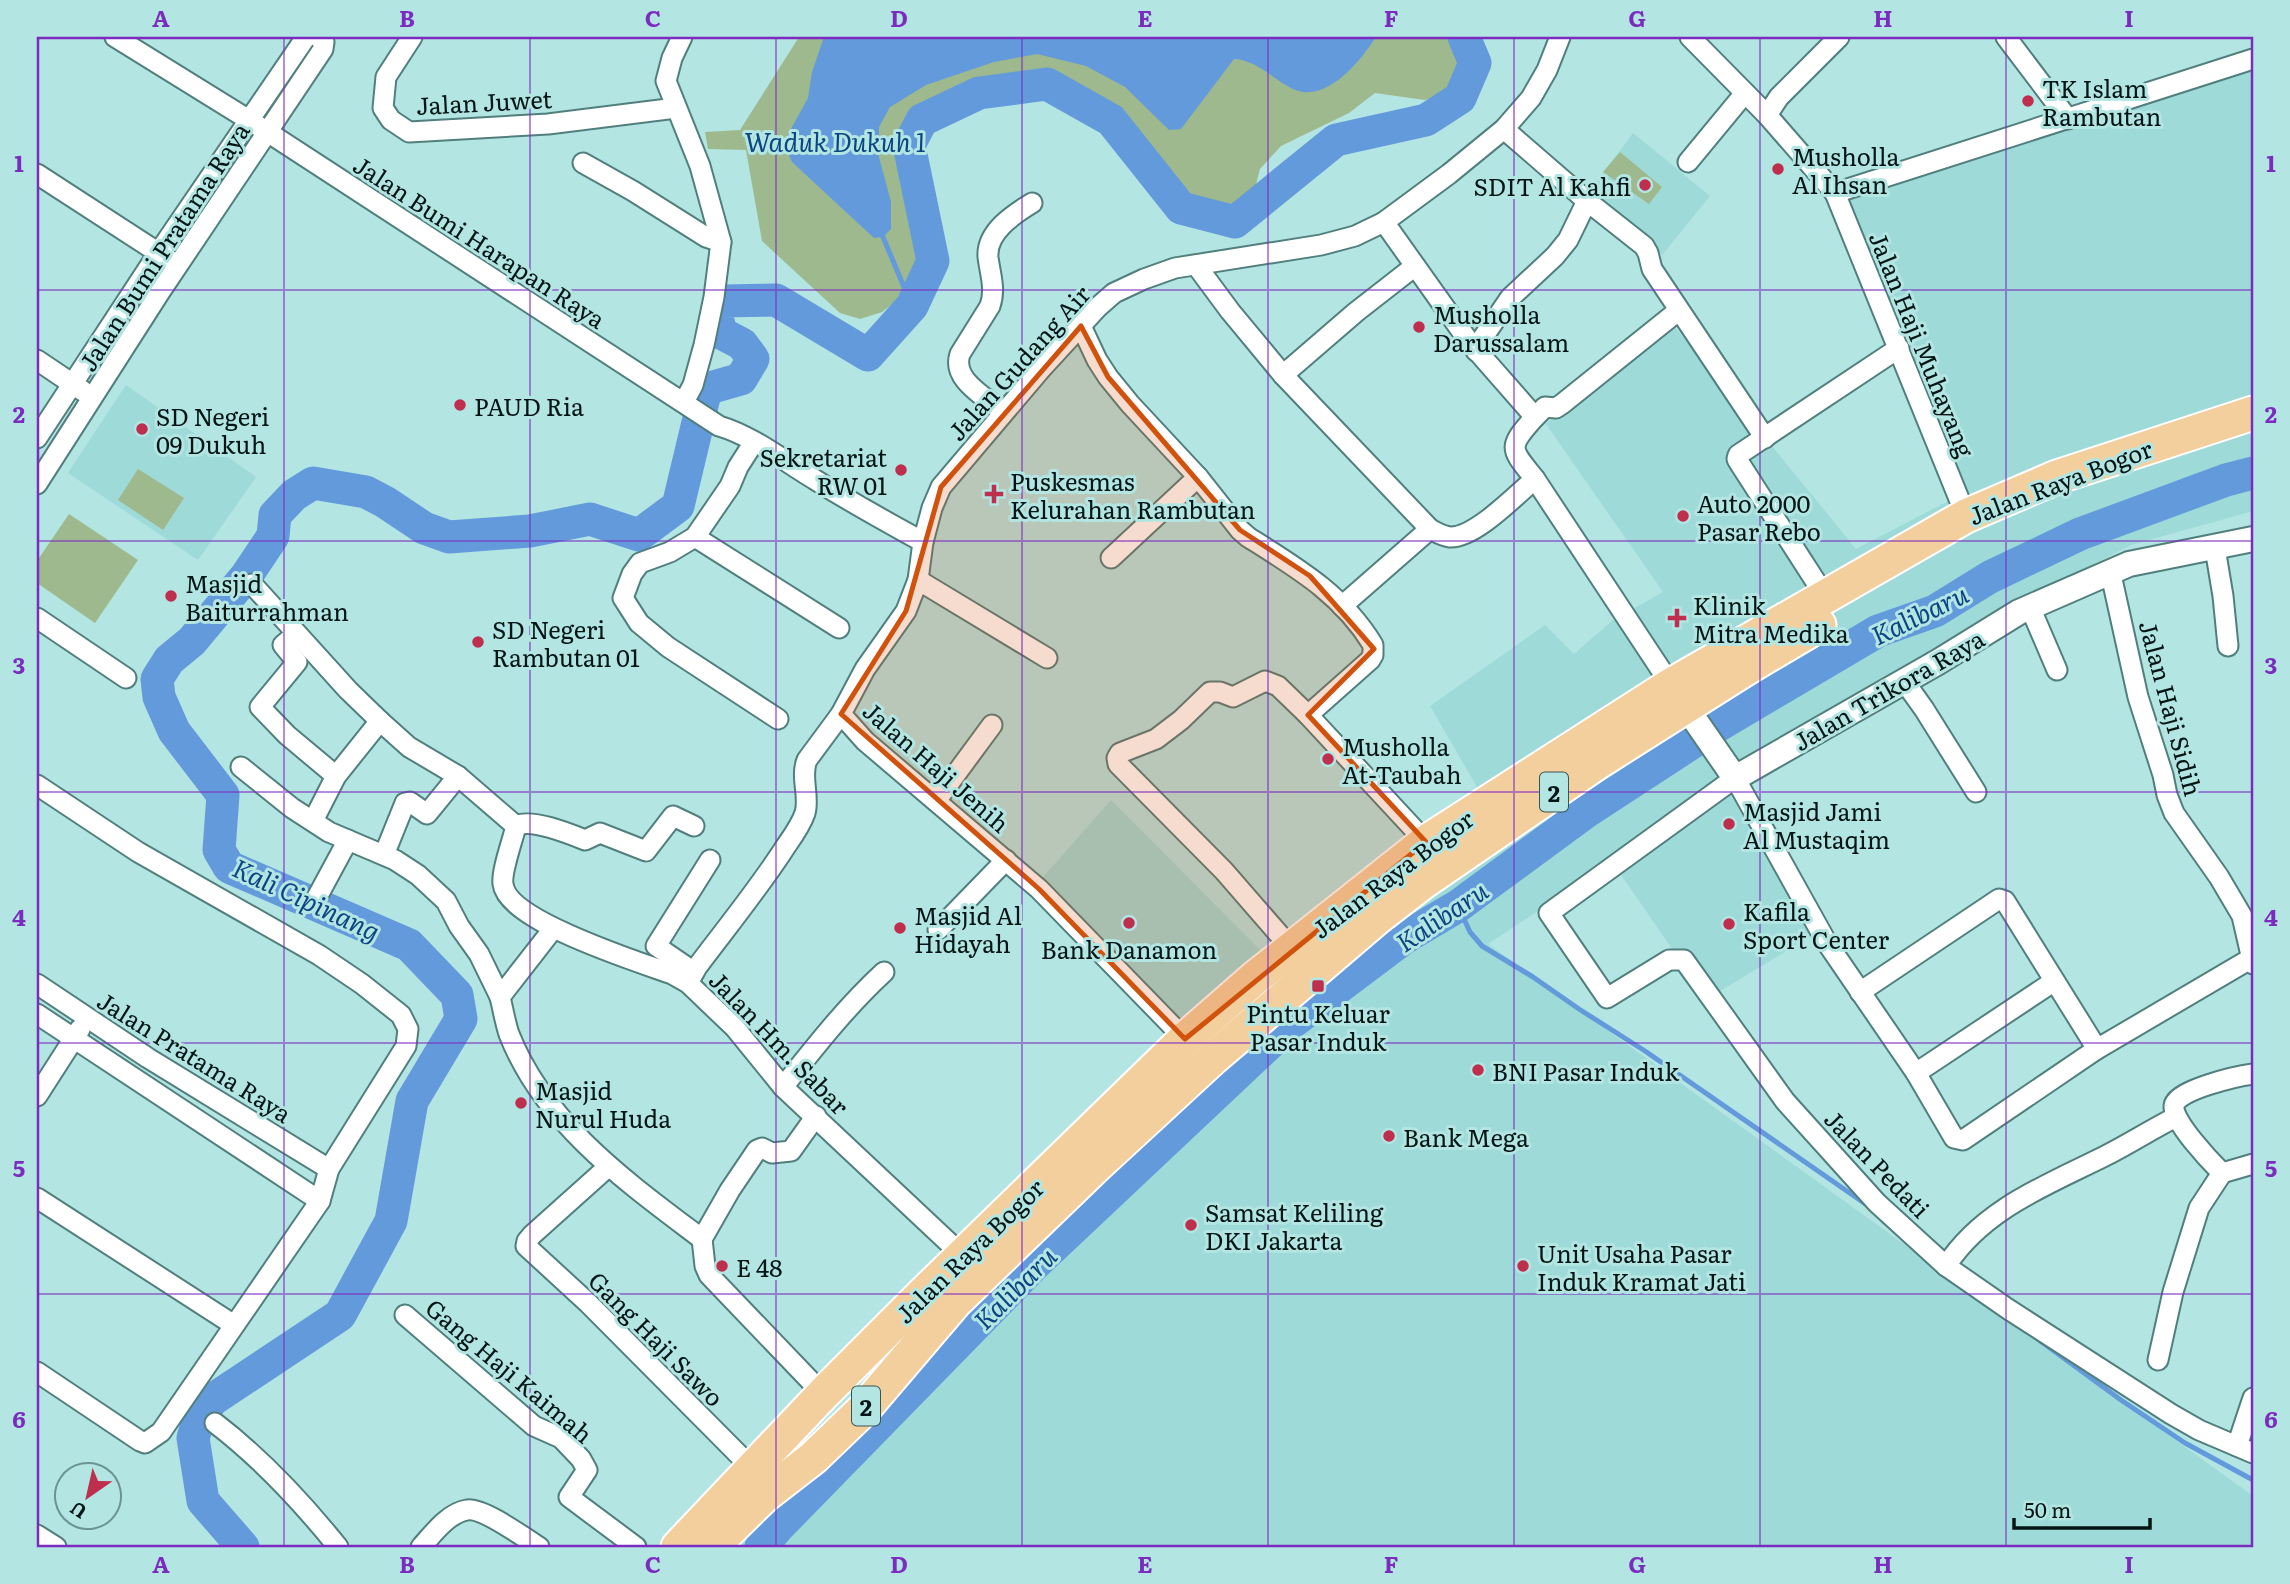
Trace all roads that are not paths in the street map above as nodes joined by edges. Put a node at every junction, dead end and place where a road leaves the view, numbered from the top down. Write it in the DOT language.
graph roads {
  1 [pos="115,37"];
  2 [pos="306,37"];
  3 [pos="318,37"];
  4 [pos="412,37"];
  5 [pos="682,37"];
  6 [pos="1560,37"];
  7 [pos="1839,37"];
  8 [pos="2006,37"];
  9 [pos="1697,39"];
  10 [pos="2253,59"];
  11 [pos="1745,93"];
  12 [pos="676,108"];
  13 [pos="1767,115"];
  14 [pos="2068,119"];
  15 [pos="249,120"];
  16 [pos="1504,129"];
  17 [pos="267,132"];
  18 [pos="1688,162"];
  19 [pos="583,163"];
  20 [pos="37,174"];
  21 [pos="1835,193"];
  22 [pos="1587,201"];
  23 [pos="1032,203"];
  24 [pos="1384,222"];
  25 [pos="721,242"];
  26 [pos="159,252"];
  27 [pos="1196,265"];
  28 [pos="178,266"];
  29 [pos="1415,266"];
  30 [pos="1678,311"];
  31 [pos="1081,326"];
  32 [pos="1899,348"];
  33 [pos="1476,351"];
  34 [pos="37,360"];
  35 [pos="1283,375"];
  36 [pos="72,384"];
  37 [pos="92,397"];
  38 [pos="689,406"];
  39 [pos="1003,412"];
  40 [pos="2253,413"];
  41 [pos="1535,417"];
  42 [pos="2253,437"];
  43 [pos="37,438"];
  44 [pos="1765,438"];
  45 [pos="754,442"];
  46 [pos="1198,477"];
  47 [pos="1535,479"];
  48 [pos="37,484"];
  49 [pos="2037,498"];
  50 [pos="1966,516"];
  51 [pos="1430,528"];
  52 [pos="695,537"];
  53 [pos="2253,539"];
  54 [pos="923,542"];
  55 [pos="2215,548"];
  56 [pos="1111,558"];
  57 [pos="2110,570"];
  58 [pos="918,580"];
  59 [pos="252,583"];
  60 [pos="1825,596"];
  61 [pos="1342,606"];
  62 [pos="2030,607"];
  63 [pos="37,618"];
  64 [pos="839,628"];
  65 [pos="296,634"];
  66 [pos="2228,646"];
  67 [pos="1047,658"];
  68 [pos="2057,670"];
  69 [pos="126,678"];
  70 [pos="1904,681"];
  71 [pos="1683,704"];
  72 [pos="841,714"];
  73 [pos="1308,715"];
  74 [pos="778,719"];
  75 [pos="380,721"];
  76 [pos="992,725"];
  77 [pos="241,767"];
  78 [pos="1729,770"];
  79 [pos="336,776"];
  80 [pos="458,776"];
  81 [pos="37,785"];
  82 [pos="1976,792"];
  83 [pos="936,801"];
  84 [pos="313,821"];
  85 [pos="516,826"];
  86 [pos="694,826"];
  87 [pos="348,840"];
  88 [pos="1426,842"];
  89 [pos="384,855"];
  90 [pos="710,860"];
  91 [pos="1006,860"];
  92 [pos="315,901"];
  93 [pos="1554,908"];
  94 [pos="2247,912"];
  95 [pos="553,929"];
  96 [pos="938,930"];
  97 [pos="1291,948"];
  98 [pos="2249,963"];
  99 [pos="884,972"];
  100 [pos="691,977"];
  101 [pos="2053,982"];
  102 [pos="37,984"];
  103 [pos="1860,992"];
  104 [pos="500,997"];
  105 [pos="37,1014"];
  106 [pos="88,1017"];
  107 [pos="74,1038"];
  108 [pos="1185,1040"];
  109 [pos="2097,1049"];
  110 [pos="1916,1073"];
  111 [pos="2253,1074"];
  112 [pos="783,1087"];
  113 [pos="37,1096"];
  114 [pos="816,1116"];
  115 [pos="2176,1116"];
  116 [pos="2253,1164"];
  117 [pos="610,1166"];
  118 [pos="329,1169"];
  119 [pos="2222,1172"];
  120 [pos="37,1198"];
  121 [pos="320,1201"];
  122 [pos="702,1239"];
  123 [pos="962,1255"];
  124 [pos="1947,1266"];
  125 [pos="405,1315"];
  126 [pos="234,1325"];
  127 [pos="2158,1360"];
  128 [pos="37,1373"];
  129 [pos="2253,1385"];
  130 [pos="823,1394"];
  131 [pos="2253,1397"];
  132 [pos="215,1423"];
  133 [pos="2249,1450"];
  134 [pos="752,1468"];
  135 [pos="37,1535"];
  136 [pos="56,1547"];
  137 [pos="338,1547"];
  138 [pos="421,1547"];
  139 [pos="539,1547"];
  140 [pos="636,1547"];
  141 [pos="678,1547"];
  142 [pos="712,1547"];
  1 -- 15 [label="street, Jalan Bumi Harapan Raya"];
  2 -- 15 [label="street, Jalan Bumi Pratama Raya"];
  3 -- 17 [label="street, Jalan Bumi Pratama Raya"];
  4 -- 12 [label="street, Jalan Juwet"];
  5 -- 12 [label="street"];
  6 -- 16 [label="street, Jalan Gudang Air"];
  7 -- 13 [label="street"];
  8 -- 14 [label="street"];
  9 -- 11 [label="street, Jalan Haji Muhayang"];
  10 -- 14 [label="street"];
  11 -- 13 [label="street, Jalan Haji Muhayang"];
  11 -- 18 [label="street"];
  12 -- 25 [label="street"];
  13 -- 21 [label="street, Jalan Haji Muhayang"];
  14 -- 21 [label="street"];
  15 -- 17 [label="street, Jalan Bumi Harapan Raya"];
  15 -- 26 [label="street, Jalan Bumi Pratama Raya"];
  16 -- 22 [label="street"];
  16 -- 24 [label="street, Jalan Gudang Air"];
  17 -- 28 [label="street, Jalan Bumi Pratama Raya"];
  17 -- 38 [label="street, Jalan Bumi Harapan Raya"];
  19 -- 25 [label="street"];
  20 -- 26 [label="street"];
  21 -- 32 [label="street, Jalan Haji Muhayang"];
  22 -- 30 [label="street"];
  22 -- 33 [label="street"];
  23 -- 39 [label="street"];
  24 -- 27 [label="street, Jalan Gudang Air"];
  24 -- 29 [label="street"];
  25 -- 38 [label="street"];
  26 -- 28 [label="street"];
  26 -- 36 [label="street, Jalan Bumi Pratama Raya"];
  27 -- 31 [label="street, Jalan Gudang Air"];
  27 -- 35 [label="street"];
  28 -- 37 [label="street, Jalan Bumi Pratama Raya"];
  29 -- 33 [label="street"];
  29 -- 35 [label="street"];
  30 -- 41 [label="street"];
  30 -- 44 [label="street"];
  31 -- 39 [label="street, Jalan Gudang Air"];
  31 -- 46 [label="street"];
  32 -- 44 [label="street"];
  32 -- 50 [label="street, Jalan Haji Muhayang"];
  33 -- 41 [label="street"];
  34 -- 36 [label="street"];
  35 -- 51 [label="street"];
  36 -- 37 [label="street"];
  36 -- 43 [label="street, Jalan Bumi Pratama Raya"];
  37 -- 48 [label="street, Jalan Bumi Pratama Raya"];
  38 -- 45 [label="street, Jalan Bumi Harapan Raya"];
  39 -- 54 [label="street, Jalan Gudang Air"];
  40 -- 49 [label="highway, Jalan Raya Bogor / 2"];
  41 -- 47 [label="street"];
  42 -- 49 [label="highway, Jalan Raya Bogor / 2"];
  44 -- 60 [label="street"];
  45 -- 52 [label="street"];
  45 -- 54 [label="street"];
  46 -- 56 [label="street"];
  46 -- 61 [label="street"];
  47 -- 51 [label="street"];
  47 -- 71 [label="street"];
  49 -- 50 [label="highway, Jalan Raya Bogor / 2"];
  49 -- 71 [label="highway, Jalan Raya Bogor / 2"];
  50 -- 60 [label="highway, Jalan Raya Bogor / 2"];
  51 -- 61 [label="street"];
  52 -- 64 [label="street"];
  52 -- 74 [label="street"];
  53 -- 55 [label="street, Jalan Trikora Raya"];
  54 -- 58 [label="street, Jalan Haji Jenih"];
  55 -- 57 [label="street, Jalan Trikora Raya"];
  55 -- 66 [label="street"];
  57 -- 62 [label="street, Jalan Trikora Raya"];
  57 -- 94 [label="street, Jalan Haji Sidih"];
  58 -- 67 [label="street"];
  58 -- 72 [label="street, Jalan Haji Jenih"];
  59 -- 65 [label="street"];
  60 -- 71 [label="highway, Jalan Raya Bogor / 2"];
  61 -- 73 [label="street"];
  62 -- 68 [label="street"];
  62 -- 70 [label="street, Jalan Trikora Raya"];
  63 -- 69 [label="street"];
  65 -- 75 [label="street"];
  65 -- 79 [label="street"];
  70 -- 78 [label="street, Jalan Trikora Raya"];
  70 -- 82 [label="street"];
  71 -- 78 [label="street"];
  71 -- 88 [label="highway, Jalan Raya Bogor / 2"];
  71 -- 142 [label="highway, Jalan Raya Bogor / 2"];
  72 -- 83 [label="street, Jalan Haji Jenih"];
  72 -- 100 [label="street"];
  73 -- 88 [label="street"];
  73 -- 97 [label="street"];
  75 -- 79 [label="street"];
  75 -- 80 [label="street"];
  76 -- 83 [label="street"];
  77 -- 84 [label="street"];
  78 -- 93 [label="street, Jalan Trikora Raya"];
  78 -- 103 [label="street"];
  79 -- 84 [label="street"];
  80 -- 85 [label="street"];
  80 -- 89 [label="street"];
  81 -- 118 [label="street"];
  83 -- 91 [label="street, Jalan Haji Jenih"];
  84 -- 87 [label="street"];
  85 -- 86 [label="street"];
  85 -- 95 [label="street, Jalan Hm. Sabar"];
  87 -- 89 [label="street"];
  87 -- 92 [label="street"];
  88 -- 97 [label="highway, Jalan Raya Bogor / 2"];
  89 -- 104 [label="street"];
  90 -- 100 [label="street"];
  91 -- 96 [label="street"];
  91 -- 108 [label="street, Jalan Haji Jenih"];
  93 -- 124 [label="street, Jalan Pedati"];
  94 -- 98 [label="street, Jalan Haji Sidih"];
  95 -- 100 [label="street, Jalan Hm. Sabar"];
  95 -- 104 [label="street"];
  97 -- 108 [label="highway, Jalan Raya Bogor / 2"];
  98 -- 109 [label="street"];
  99 -- 112 [label="street"];
  100 -- 112 [label="street, Jalan Hm. Sabar"];
  101 -- 103 [label="street"];
  101 -- 109 [label="street"];
  101 -- 110 [label="street"];
  102 -- 106 [label="street, Jalan Pratama Raya"];
  103 -- 110 [label="street"];
  104 -- 117 [label="street"];
  105 -- 107 [label="street, Jalan Pratama Raya"];
  106 -- 107 [label="street"];
  106 -- 118 [label="street, Jalan Pratama Raya"];
  107 -- 113 [label="street"];
  107 -- 121 [label="street, Jalan Pratama Raya"];
  108 -- 123 [label="highway, Jalan Raya Bogor / 2"];
  109 -- 110 [label="street"];
  111 -- 115 [label="street"];
  112 -- 114 [label="street, Jalan Hm. Sabar"];
  114 -- 122 [label="street"];
  114 -- 123 [label="street, Jalan Hm. Sabar"];
  115 -- 119 [label="street"];
  115 -- 124 [label="street"];
  116 -- 119 [label="street"];
  117 -- 122 [label="street"];
  117 -- 134 [label="street, Gang Haji Sawo"];
  118 -- 121 [label="street"];
  119 -- 127 [label="street"];
  120 -- 126 [label="street"];
  121 -- 126 [label="street"];
  122 -- 130 [label="street"];
  123 -- 130 [label="highway, Jalan Raya Bogor / 2"];
  124 -- 133 [label="street, Jalan Pedati"];
  125 -- 140 [label="street, Gang Haji Kaimah"];
  126 -- 128 [label="street"];
  129 -- 131 [label="street"];
  130 -- 134 [label="highway, Jalan Raya Bogor / 2"];
  131 -- 133 [label="street"];
  132 -- 137 [label="street"];
  134 -- 141 [label="highway, Jalan Raya Bogor / 2"];
  135 -- 136 [label="street"];
  138 -- 139 [label="street"];
}
